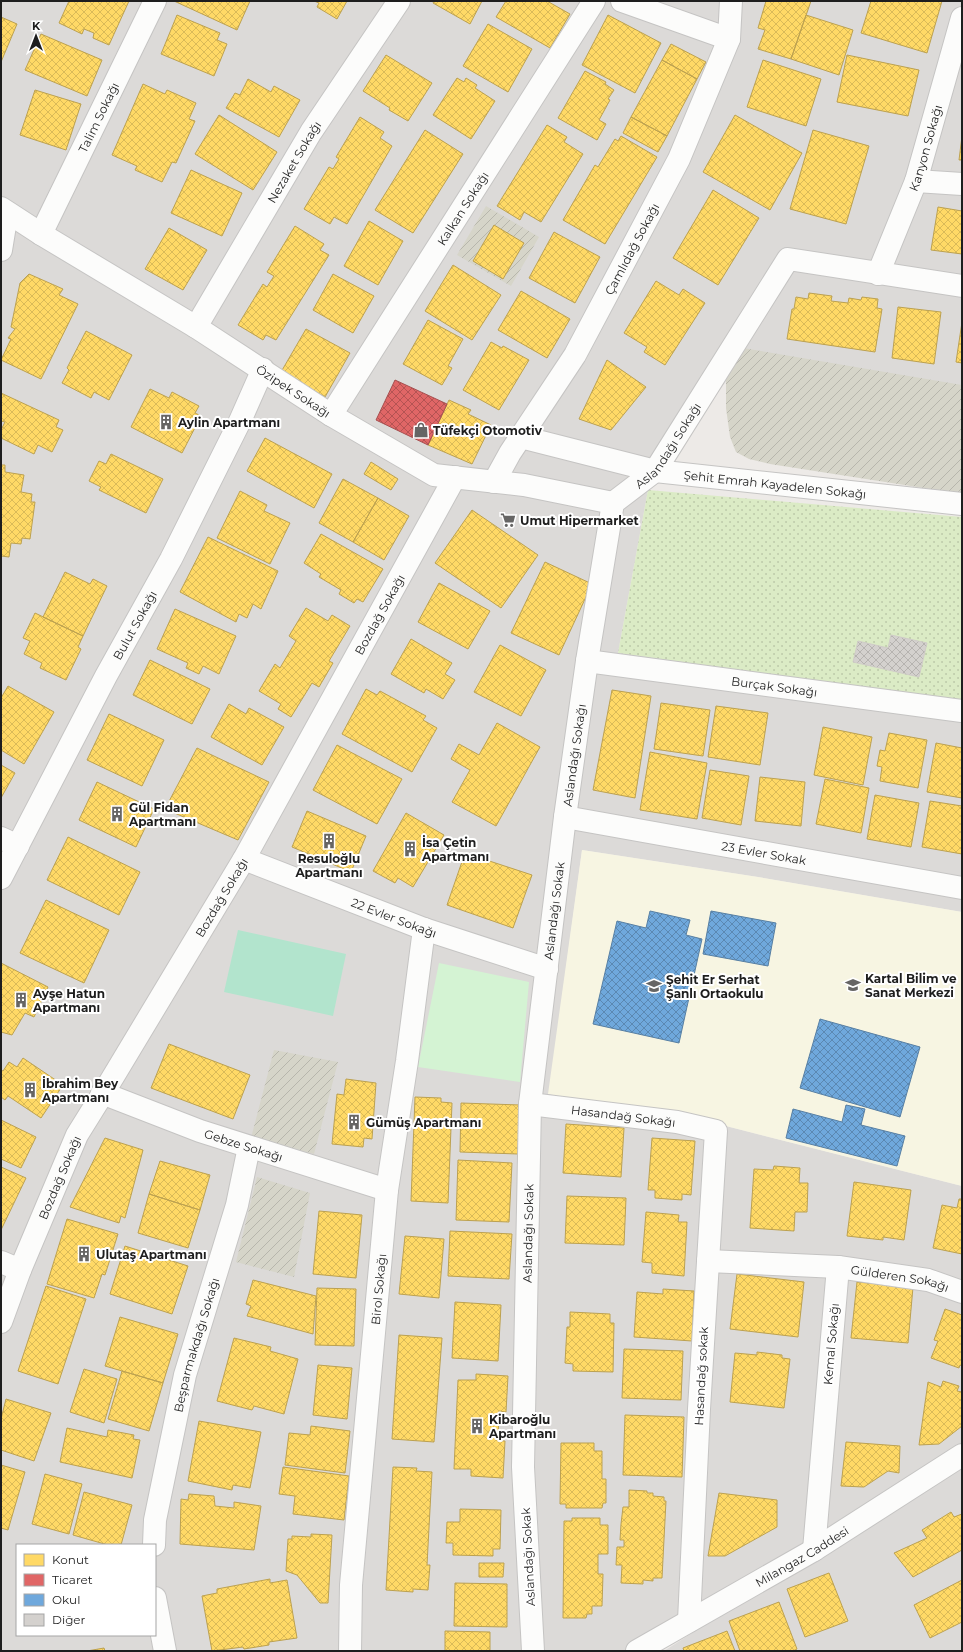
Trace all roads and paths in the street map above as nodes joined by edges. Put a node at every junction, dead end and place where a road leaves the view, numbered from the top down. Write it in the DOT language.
graph roads {
  1 [pos="155,1"];
  2 [pos="399,1"];
  3 [pos="594,1"];
  4 [pos="622,1"];
  5 [pos="731,1"];
  6 [pos="962,18"];
  7 [pos="729,38"];
  8 [pos="916,181"];
  9 [pos="962,184"];
  10 [pos="4,210"];
  11 [pos="41,234"];
  12 [pos="1,250"];
  13 [pos="878,274"];
  14 [pos="962,286"];
  15 [pos="196,327"];
  16 [pos="263,369"];
  17 [pos="331,415"];
  18 [pos="521,437"];
  19 [pos="655,471"];
  20 [pos="455,477"];
  21 [pos="494,482"];
  22 [pos="613,503"];
  23 [pos="962,504"];
  24 [pos="587,661"];
  25 [pos="962,711"];
  26 [pos="565,817"];
  27 [pos="9,842"];
  28 [pos="244,859"];
  29 [pos="1,878"];
  30 [pos="962,888"];
  31 [pos="424,928"];
  32 [pos="547,969"];
  33 [pos="102,1093"];
  34 [pos="530,1104"];
  35 [pos="716,1131"];
  36 [pos="249,1147"];
  37 [pos="387,1190"];
  38 [pos="708,1261"];
  39 [pos="10,1266"];
  40 [pos="838,1267"];
  41 [pos="962,1292"];
  42 [pos="1,1322"];
  43 [pos="961,1460"];
  44 [pos="154,1544"];
  45 [pos="814,1550"];
  46 [pos="156,1603"];
  47 [pos="689,1621"];
  48 [pos="166,1651"];
  49 [pos="350,1651"];
  50 [pos="533,1651"];
  51 [pos="637,1651"];
  1 -- 11 [label="street, Talim Sokağı"];
  2 -- 15 [label="street, Nezaket Sokağı"];
  3 -- 17 [label="street, Kalkan Sokağı"];
  4 -- 7 [label="street"];
  5 -- 7 [label="street, Çamlıdağ Sokağı"];
  6 -- 8 [label="street, Kanyon Sokağı"];
  7 -- 18 [label="street, Çamlıdağ Sokağı"];
  8 -- 9 [label="street"];
  8 -- 13 [label="street, Kanyon Sokağı"];
  10 -- 11 [label="street, Özipek Sokağı"];
  10 -- 12 [label="street"];
  11 -- 15 [label="street, Özipek Sokağı"];
  13 -- 14 [label="street, Aslandağı Sokağı"];
  13 -- 19 [label="street, Aslandağı Sokağı"];
  15 -- 16 [label="street, Özipek Sokağı"];
  16 -- 17 [label="street, Özipek Sokağı"];
  16 -- 27 [label="street, Bulut Sokağı"];
  17 -- 20 [label="street, Özipek Sokağı"];
  18 -- 19 [label="street, Şehit Emrah Kayadelen Sokağı"];
  18 -- 21 [label="street, Çamlıdağ Sokağı"];
  19 -- 22 [label="street, Aslandağı Sokağı"];
  19 -- 23 [label="street, Şehit Emrah Kayadelen Sokağı"];
  20 -- 21 [label="street, Özipek Sokağı"];
  20 -- 28 [label="street, Bozdağ Sokağı"];
  21 -- 22 [label="street, Özipek Sokağı"];
  22 -- 24 [label="street, Aslandağı Sokağı"];
  24 -- 25 [label="street, Burçak Sokağı"];
  24 -- 26 [label="street, Aslandağı Sokağı"];
  26 -- 30 [label="street, 23 Evler Sokak"];
  26 -- 32 [label="street, Aslandağı Sokak"];
  27 -- 29 [label="street, Bulut Sokağı"];
  28 -- 31 [label="street, 22 Evler Sokağı"];
  28 -- 33 [label="street, Bozdağ Sokağı"];
  31 -- 32 [label="street, 22 Evler Sokağı"];
  31 -- 37 [label="street, Birol Sokağı"];
  32 -- 34 [label="street, Aslandağı Sokak"];
  33 -- 36 [label="street, Gebze Sokağı"];
  33 -- 39 [label="street, Bozdağ Sokağı"];
  34 -- 35 [label="street, Hasandağ Sokağı"];
  34 -- 50 [label="street, Aslandağı Sokak"];
  35 -- 38 [label="street, Hasandağ sokak"];
  36 -- 37 [label="street, Gebze Sokağı"];
  36 -- 44 [label="street, Beşparmakdağı Sokağı"];
  37 -- 49 [label="street, Birol Sokağı"];
  38 -- 40 [label="street"];
  38 -- 47 [label="street, Hasandağ sokak"];
  39 -- 42 [label="street, Bozdağ Sokağı"];
  40 -- 41 [label="street, Gülderen Sokağı"];
  40 -- 45 [label="street, Kemal Sokağı"];
  43 -- 45 [label="street, Milangaz Caddesi"];
  45 -- 47 [label="street, Milangaz Caddesi"];
  46 -- 48 [label="street"];
  47 -- 51 [label="street, Milangaz Caddesi"];
}
